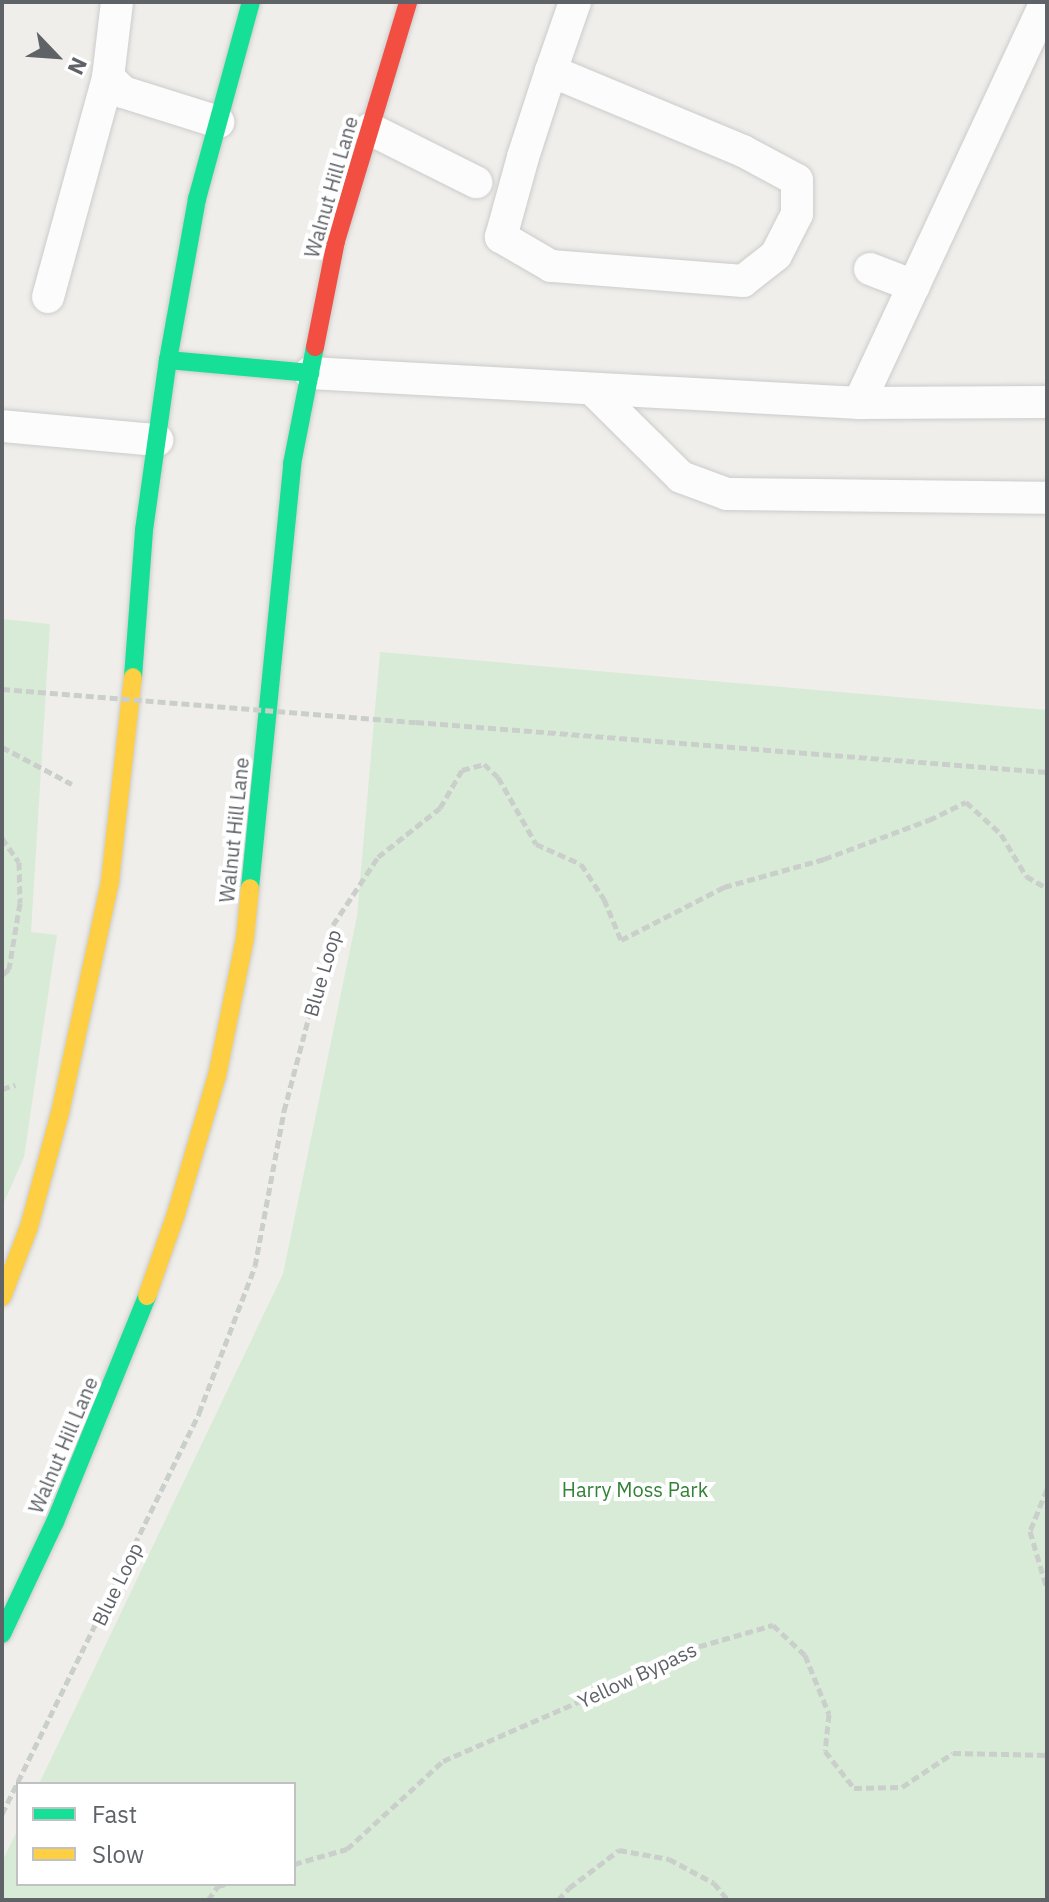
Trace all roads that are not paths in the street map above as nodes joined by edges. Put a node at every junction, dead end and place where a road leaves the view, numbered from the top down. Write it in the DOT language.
graph roads {
  1 [pos="117,2"];
  2 [pos="251,2"];
  3 [pos="408,2"];
  4 [pos="575,2"];
  5 [pos="1046,2"];
  6 [pos="551,71"];
  7 [pos="108,77"];
  8 [pos="218,122"];
  9 [pos="370,129"];
  10 [pos="476,182"];
  11 [pos="870,269"];
  12 [pos="914,286"];
  13 [pos="48,297"];
  14 [pos="168,360"];
  15 [pos="310,373"];
  16 [pos="592,389"];
  17 [pos="1047,402"];
  18 [pos="859,403"];
  19 [pos="2,426"];
  20 [pos="157,440"];
  21 [pos="1047,498"];
  22 [pos="2,1297"];
  23 [pos="2,1634"];
  1 -- 7 [label="lane"];
  2 -- 8 [label="main road"];
  3 -- 9 [label="main road, Walnut Hill Lane"];
  4 -- 6 [label="lane"];
  5 -- 12 [label="lane"];
  6 -- 6 [label="lane"];
  7 -- 8 [label="lane"];
  7 -- 13 [label="lane"];
  8 -- 14 [label="main road"];
  9 -- 10 [label="lane"];
  9 -- 15 [label="main road, Walnut Hill Lane"];
  11 -- 12 [label="lane"];
  12 -- 18 [label="lane"];
  14 -- 15 [label="main road"];
  14 -- 20 [label="main road"];
  15 -- 16 [label="lane"];
  15 -- 23 [label="main road, Walnut Hill Lane"];
  16 -- 18 [label="lane"];
  16 -- 21 [label="lane"];
  17 -- 18 [label="lane"];
  19 -- 20 [label="lane"];
  20 -- 22 [label="main road"];
}
